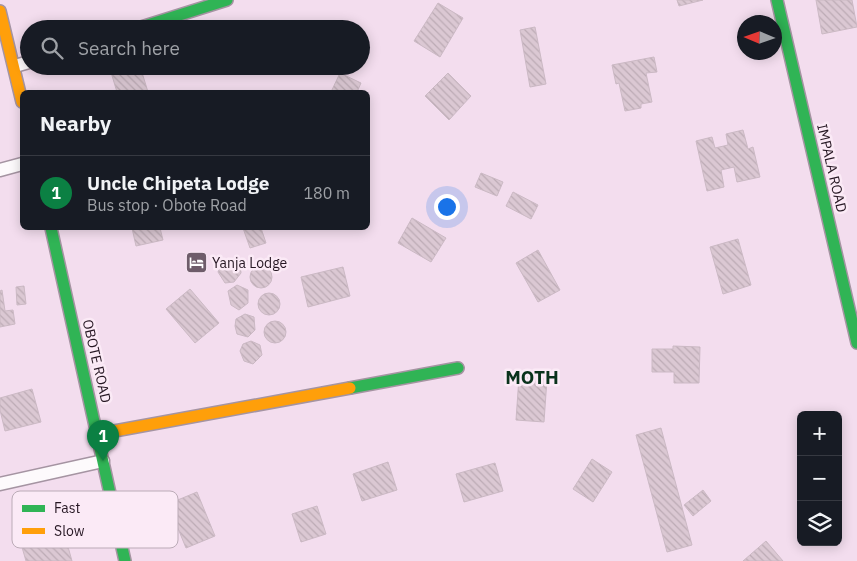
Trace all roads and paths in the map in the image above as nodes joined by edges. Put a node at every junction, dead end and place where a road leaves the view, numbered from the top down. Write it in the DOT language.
graph roads {
  1 [pos="227,0"];
  2 [pos="777,0"];
  3 [pos="0,11"];
  4 [pos="164,20"];
  5 [pos="20,65"];
  6 [pos="15,66"];
  7 [pos="20,92"];
  8 [pos="20,165"];
  9 [pos="0,170"];
  10 [pos="51,230"];
  11 [pos="857,343"];
  12 [pos="458,368"];
  13 [pos="98,434"];
  14 [pos="103,461"];
  15 [pos="0,484"];
  16 [pos="110,491"];
  17 [pos="122,548"];
  18 [pos="125,561"];
  1 -- 4 [label="street"];
  2 -- 11 [label="street, IMPALA ROAD"];
  3 -- 6 [label="street"];
  5 -- 6 [label="street"];
  6 -- 7 [label="street"];
  8 -- 9 [label="street"];
  10 -- 13 [label="street, OBOTE ROAD"];
  12 -- 13 [label="street"];
  13 -- 14 [label="street, OBOTE ROAD"];
  14 -- 15 [label="street"];
  14 -- 16 [label="street, OBOTE ROAD"];
  17 -- 18 [label="street, OBOTE ROAD"];
}
